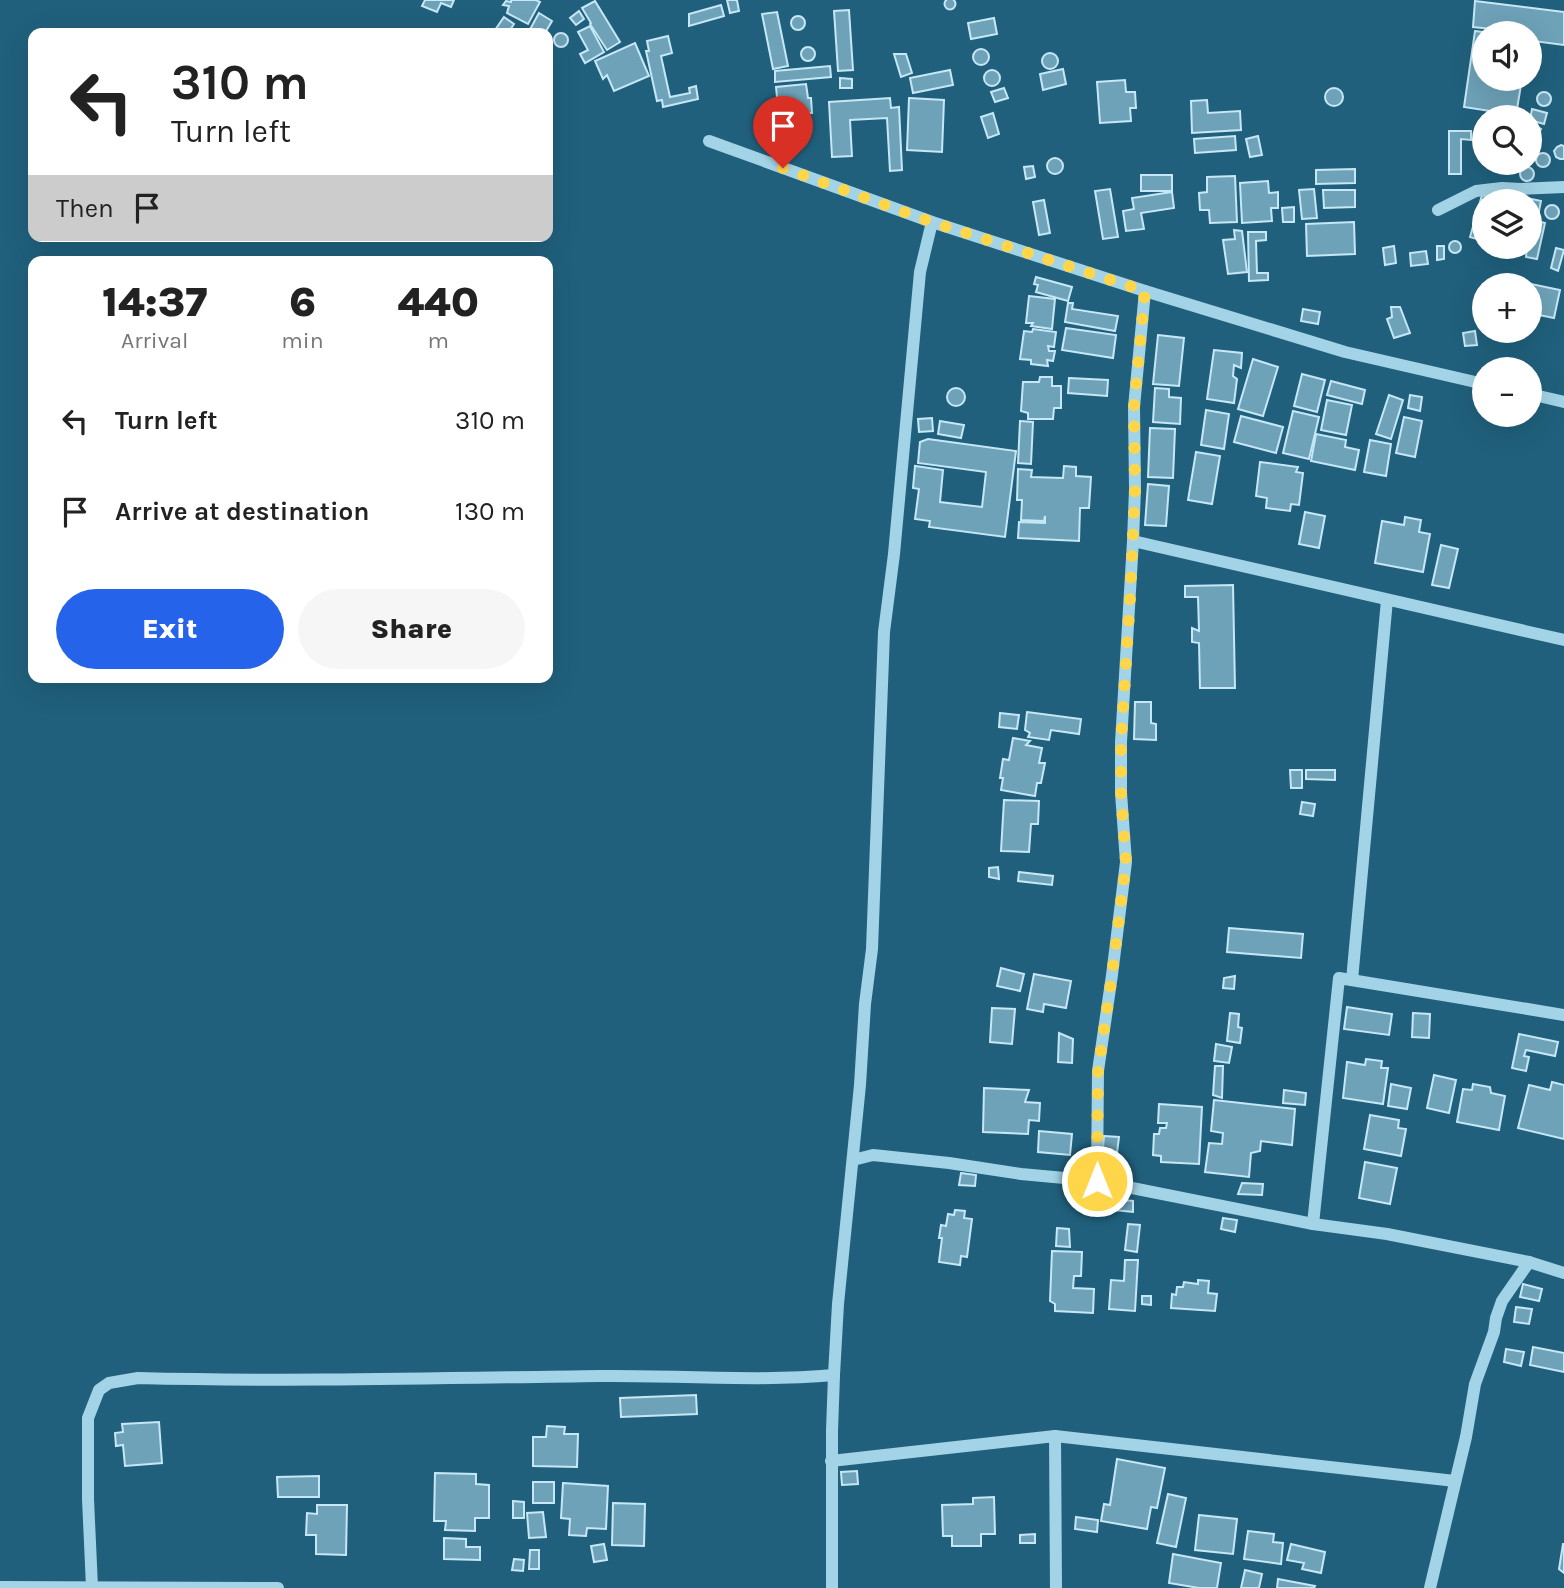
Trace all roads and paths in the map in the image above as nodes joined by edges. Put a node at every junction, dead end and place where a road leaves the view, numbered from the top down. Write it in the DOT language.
graph roads {
  1 [pos="709,141"];
  2 [pos="1564,187"];
  3 [pos="1438,210"];
  4 [pos="932,222"];
  5 [pos="1145,291"];
  6 [pos="1472,381"];
  7 [pos="1542,397"];
  8 [pos="1564,402"];
  9 [pos="1133,541"];
  10 [pos="1387,600"];
  11 [pos="1564,640"];
  12 [pos="1352,980"];
  13 [pos="1564,1015"];
  14 [pos="853,1160"];
  15 [pos="1097,1181"];
  16 [pos="1313,1224"];
  17 [pos="1529,1262"];
  18 [pos="1564,1273"];
  19 [pos="834,1375"];
  20 [pos="1055,1436"];
  21 [pos="831,1461"];
  22 [pos="1455,1481"];
  23 [pos="830,1586"];
  24 [pos="0,1587"];
  25 [pos="92,1587"];
  26 [pos="278,1588"];
  27 [pos="1056,1588"];
  28 [pos="1430,1588"];
  1 -- 4 [label="street"];
  2 -- 3 [label="street"];
  4 -- 5 [label="street"];
  4 -- 14 [label="street"];
  5 -- 6 [label="street"];
  5 -- 9 [label="street"];
  7 -- 8 [label="street"];
  9 -- 10 [label="street"];
  9 -- 15 [label="street"];
  10 -- 11 [label="street"];
  10 -- 12 [label="street"];
  12 -- 13 [label="street"];
  12 -- 16 [label="street"];
  14 -- 15 [label="street"];
  14 -- 19 [label="street"];
  15 -- 16 [label="street"];
  16 -- 17 [label="street"];
  17 -- 18 [label="street"];
  17 -- 22 [label="street"];
  19 -- 21 [label="street"];
  19 -- 25 [label="street"];
  20 -- 21 [label="street"];
  20 -- 22 [label="street"];
  20 -- 27 [label="street"];
  21 -- 23 [label="street"];
  22 -- 28 [label="street"];
  24 -- 25 [label="street"];
  25 -- 26 [label="street"];
}
